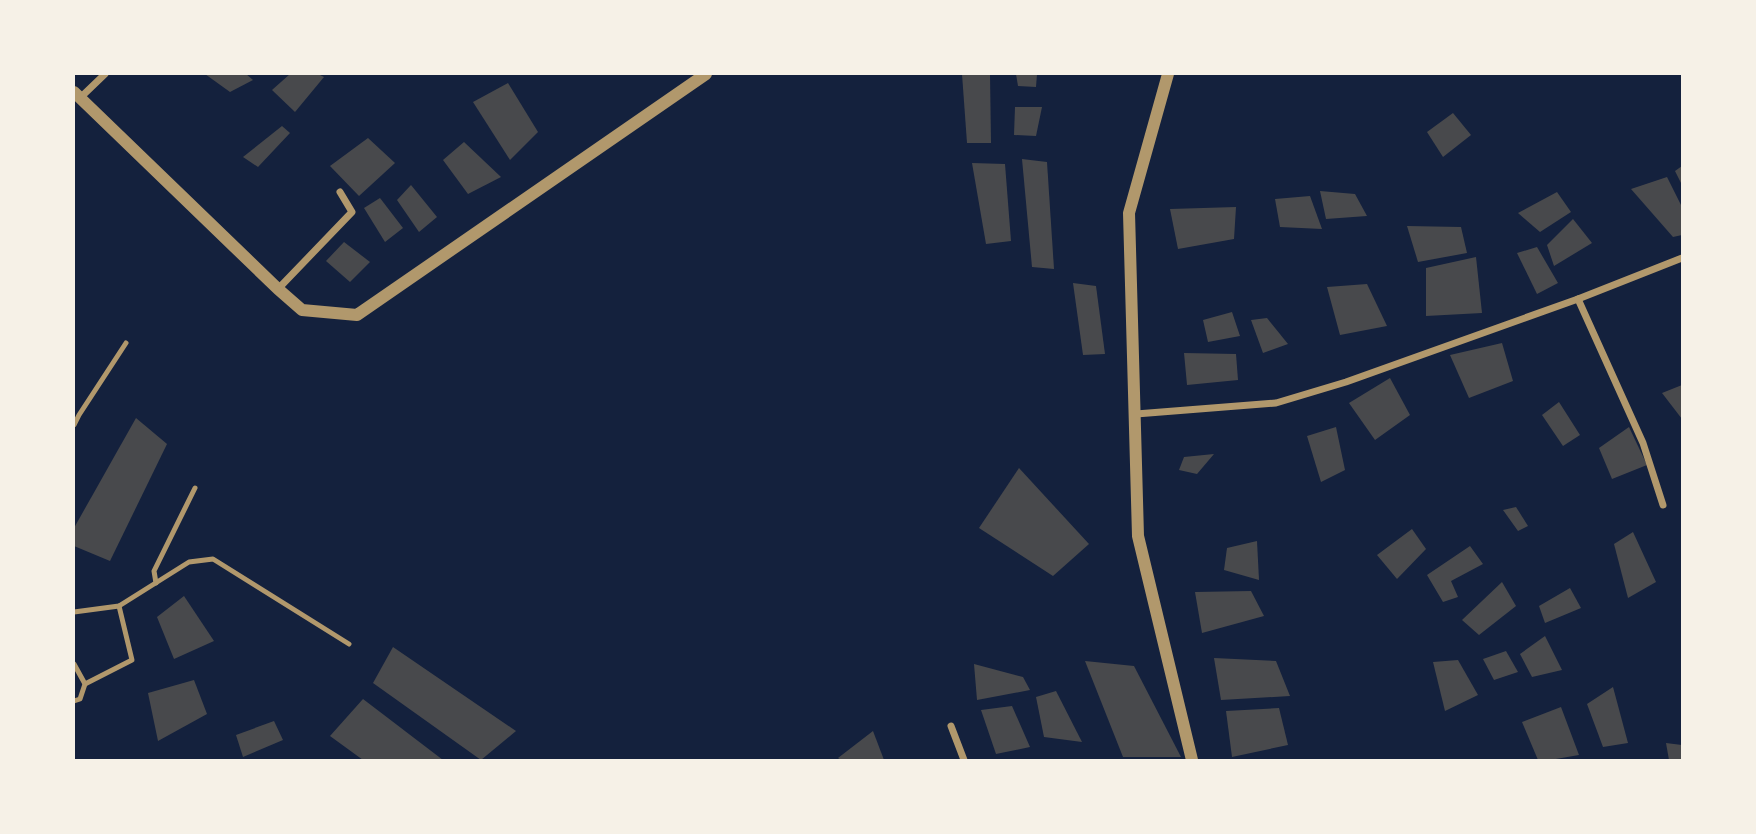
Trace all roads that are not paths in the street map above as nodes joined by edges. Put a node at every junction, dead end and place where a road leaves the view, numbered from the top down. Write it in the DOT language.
graph roads {
  1 [pos="106,74"];
  2 [pos="706,74"];
  3 [pos="1168,74"];
  4 [pos="77,95"];
  5 [pos="340,192"];
  6 [pos="1682,258"];
  7 [pos="278,289"];
  8 [pos="1578,299"];
  9 [pos="127,343"];
  10 [pos="1136,414"];
  11 [pos="74,425"];
  12 [pos="195,488"];
  13 [pos="1663,505"];
  14 [pos="156,583"];
  15 [pos="120,606"];
  16 [pos="74,612"];
  17 [pos="349,644"];
  18 [pos="74,664"];
  19 [pos="85,684"];
  20 [pos="74,701"];
  21 [pos="951,726"];
  22 [pos="964,761"];
  23 [pos="1192,761"];
  1 -- 4 [label="street"];
  2 -- 7 [label="street"];
  3 -- 10 [label="street"];
  4 -- 7 [label="street"];
  5 -- 7 [label="street"];
  6 -- 8 [label="street"];
  8 -- 10 [label="street"];
  8 -- 13 [label="street"];
  9 -- 11 [label="lane"];
  10 -- 23 [label="street"];
  12 -- 14 [label="lane"];
  14 -- 15 [label="lane"];
  14 -- 17 [label="lane"];
  15 -- 16 [label="lane"];
  15 -- 19 [label="lane"];
  18 -- 19 [label="lane"];
  19 -- 20 [label="lane"];
  21 -- 22 [label="street"];
}
